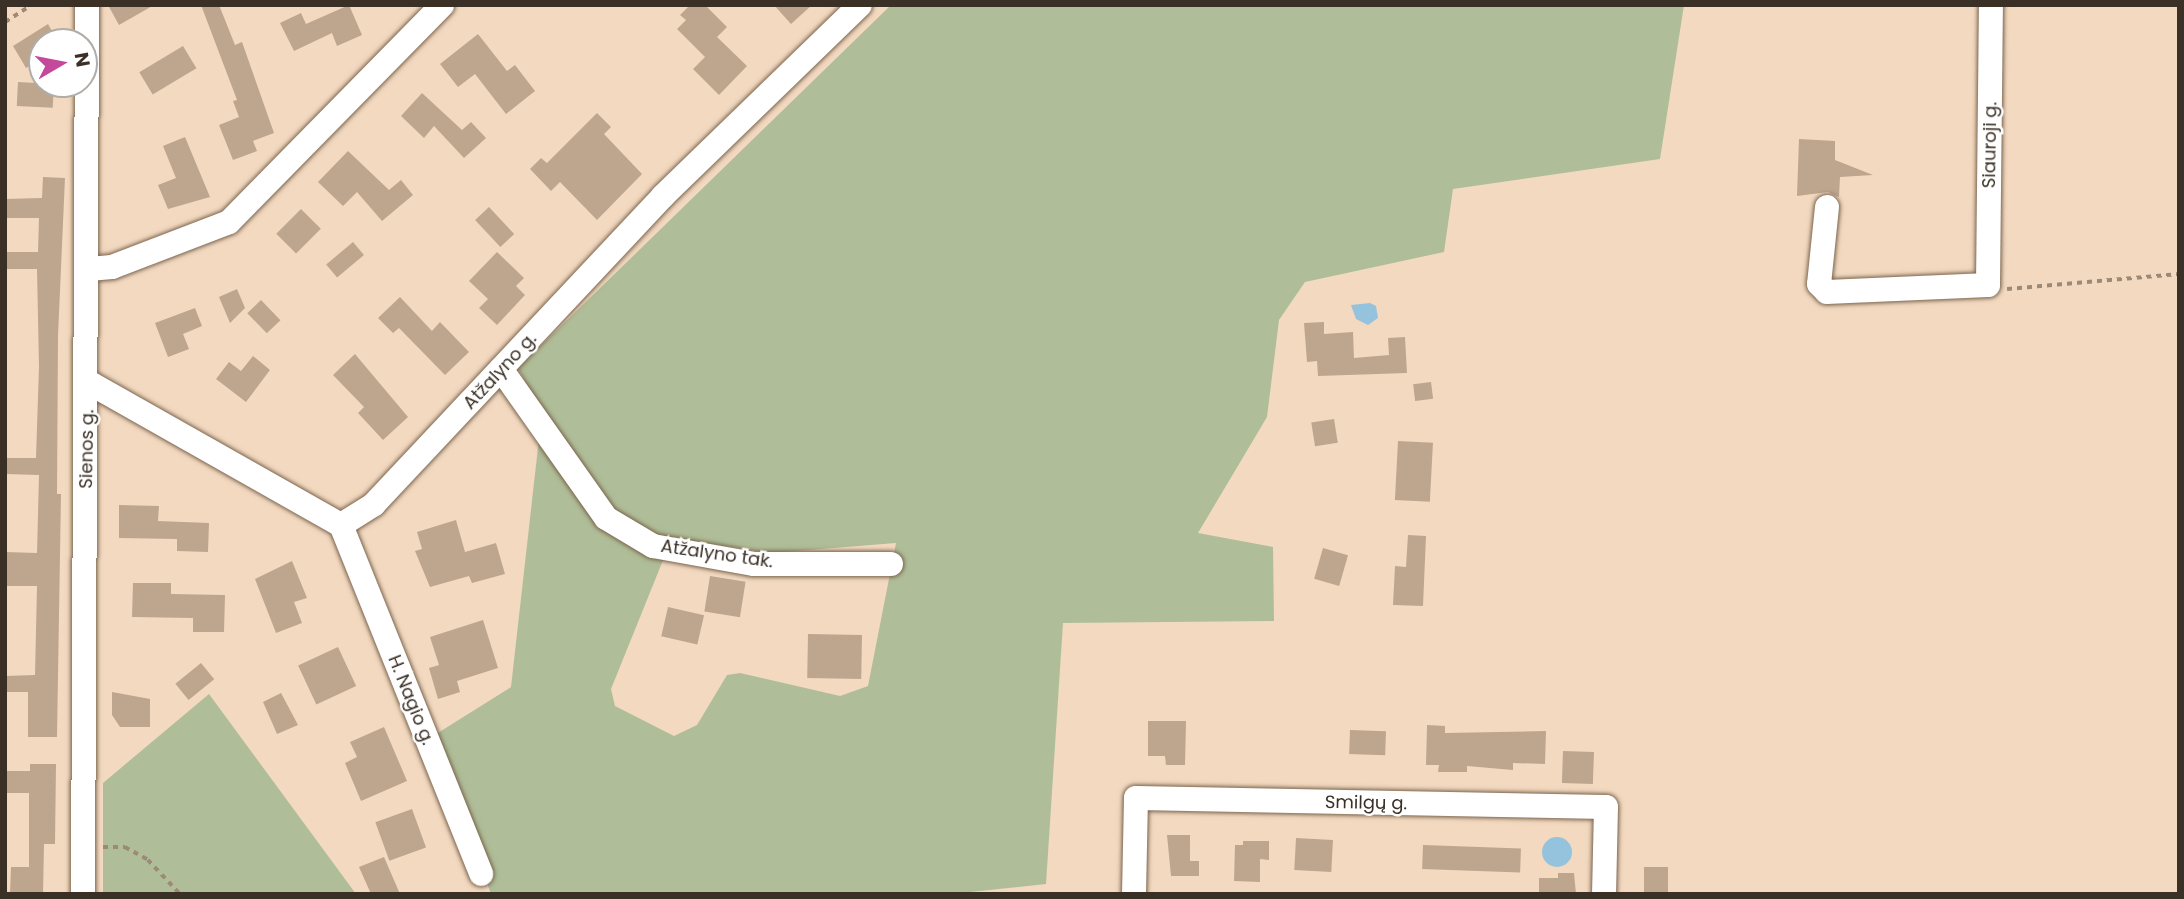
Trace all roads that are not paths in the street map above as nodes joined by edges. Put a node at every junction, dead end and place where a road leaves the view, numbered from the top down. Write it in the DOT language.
graph roads {
  1 [pos="87,5"];
  2 [pos="442,5"];
  3 [pos="860,5"];
  4 [pos="1991,5"];
  5 [pos="1826,208"];
  6 [pos="89,269"];
  7 [pos="502,369"];
  8 [pos="88,382"];
  9 [pos="341,525"];
  10 [pos="891,564"];
  11 [pos="481,874"];
  12 [pos="83,894"];
  13 [pos="1134,894"];
  14 [pos="1604,894"];
  1 -- 6 [label="street, Sienos g."];
  2 -- 6 [label="street"];
  3 -- 7 [label="street, Atžalyno g."];
  4 -- 5 [label="street, Siauroji g."];
  6 -- 8 [label="street, Sienos g."];
  7 -- 9 [label="street, Atžalyno g."];
  7 -- 10 [label="street, Atžalyno tak."];
  8 -- 9 [label="street"];
  8 -- 12 [label="street, Sienos g."];
  9 -- 11 [label="street, H. Nagio g."];
  13 -- 14 [label="street, Smilgų g."];
}
